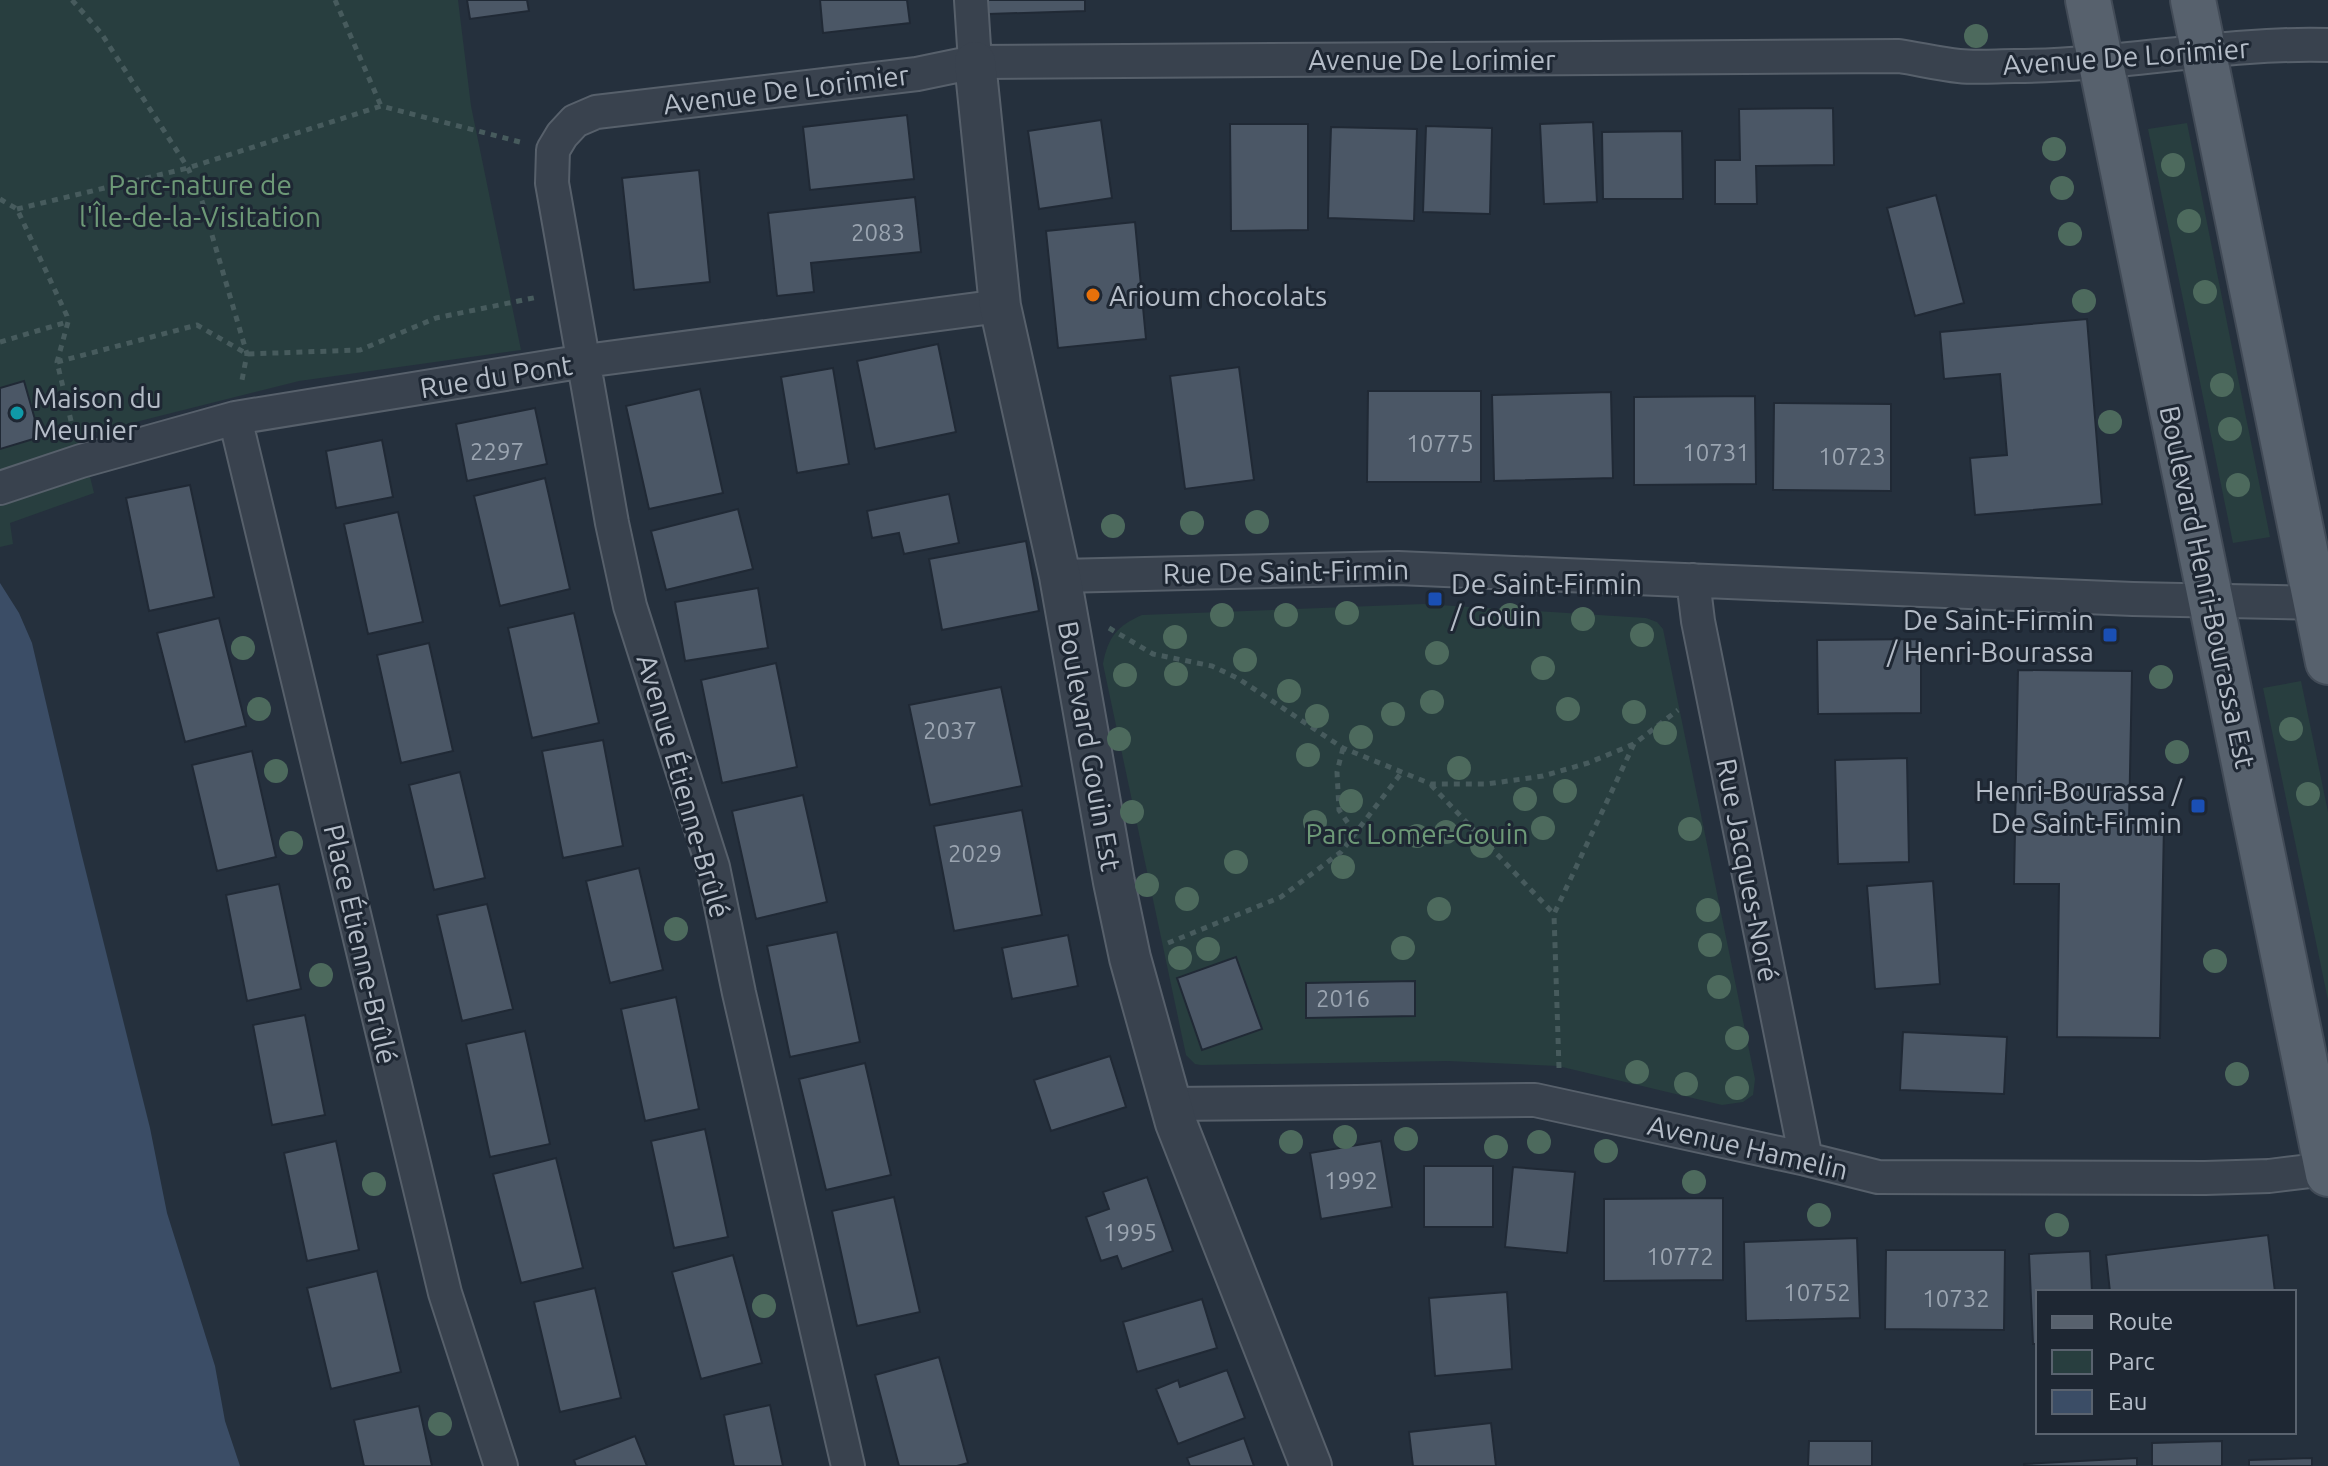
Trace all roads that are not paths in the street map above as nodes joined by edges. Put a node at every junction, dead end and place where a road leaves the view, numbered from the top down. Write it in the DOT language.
graph roads {
  1 [pos="971,0"];
  2 [pos="2088,0"];
  3 [pos="2193,0"];
  4 [pos="2328,45"];
  5 [pos="2203,50"];
  6 [pos="975,62"];
  7 [pos="2101,63"];
  8 [pos="553,150"];
  9 [pos="1000,306"];
  10 [pos="585,361"];
  11 [pos="235,418"];
  12 [pos="0,488"];
  13 [pos="1060,576"];
  14 [pos="1693,580"];
  15 [pos="2211,601"];
  16 [pos="2322,603"];
  17 [pos="2328,662"];
  18 [pos="1170,1104"];
  19 [pos="1806,1159"];
  20 [pos="2328,1172"];
  21 [pos="501,1466"];
  22 [pos="848,1466"];
  23 [pos="1311,1466"];
  1 -- 6 [label="street, Boulevard Gouin Est"];
  2 -- 7 [label="main road, Boulevard Henri-Bourassa Est"];
  3 -- 5 [label="main road"];
  4 -- 5 [label="street, Avenue De Lorimier"];
  5 -- 7 [label="street, Avenue De Lorimier"];
  5 -- 16 [label="main road"];
  6 -- 7 [label="street, Avenue De Lorimier"];
  6 -- 8 [label="street, Avenue De Lorimier"];
  6 -- 9 [label="street, Boulevard Gouin Est"];
  7 -- 15 [label="main road, Boulevard Henri-Bourassa Est"];
  8 -- 10 [label="street, Avenue Étienne-Brûlé"];
  9 -- 10 [label="street, Rue du Pont"];
  9 -- 13 [label="street, Boulevard Gouin Est"];
  10 -- 11 [label="street, Rue du Pont"];
  10 -- 22 [label="street, Avenue Étienne-Brûlé"];
  11 -- 12 [label="street, Rue du Pont"];
  11 -- 21 [label="street, Place Étienne-Brûlé"];
  13 -- 14 [label="street, Rue De Saint-Firmin"];
  13 -- 18 [label="street, Boulevard Gouin Est"];
  14 -- 15 [label="street, Rue De Saint-Firmin"];
  14 -- 19 [label="street, Rue Jacques-Noré"];
  15 -- 16 [label="street, Rue De Saint-Firmin"];
  15 -- 20 [label="main road, Boulevard Henri-Bourassa Est"];
  16 -- 17 [label="main road"];
  18 -- 19 [label="street, Avenue Hamelin"];
  18 -- 23 [label="street, Boulevard Gouin Est"];
  19 -- 20 [label="street, Avenue Hamelin"];
}
